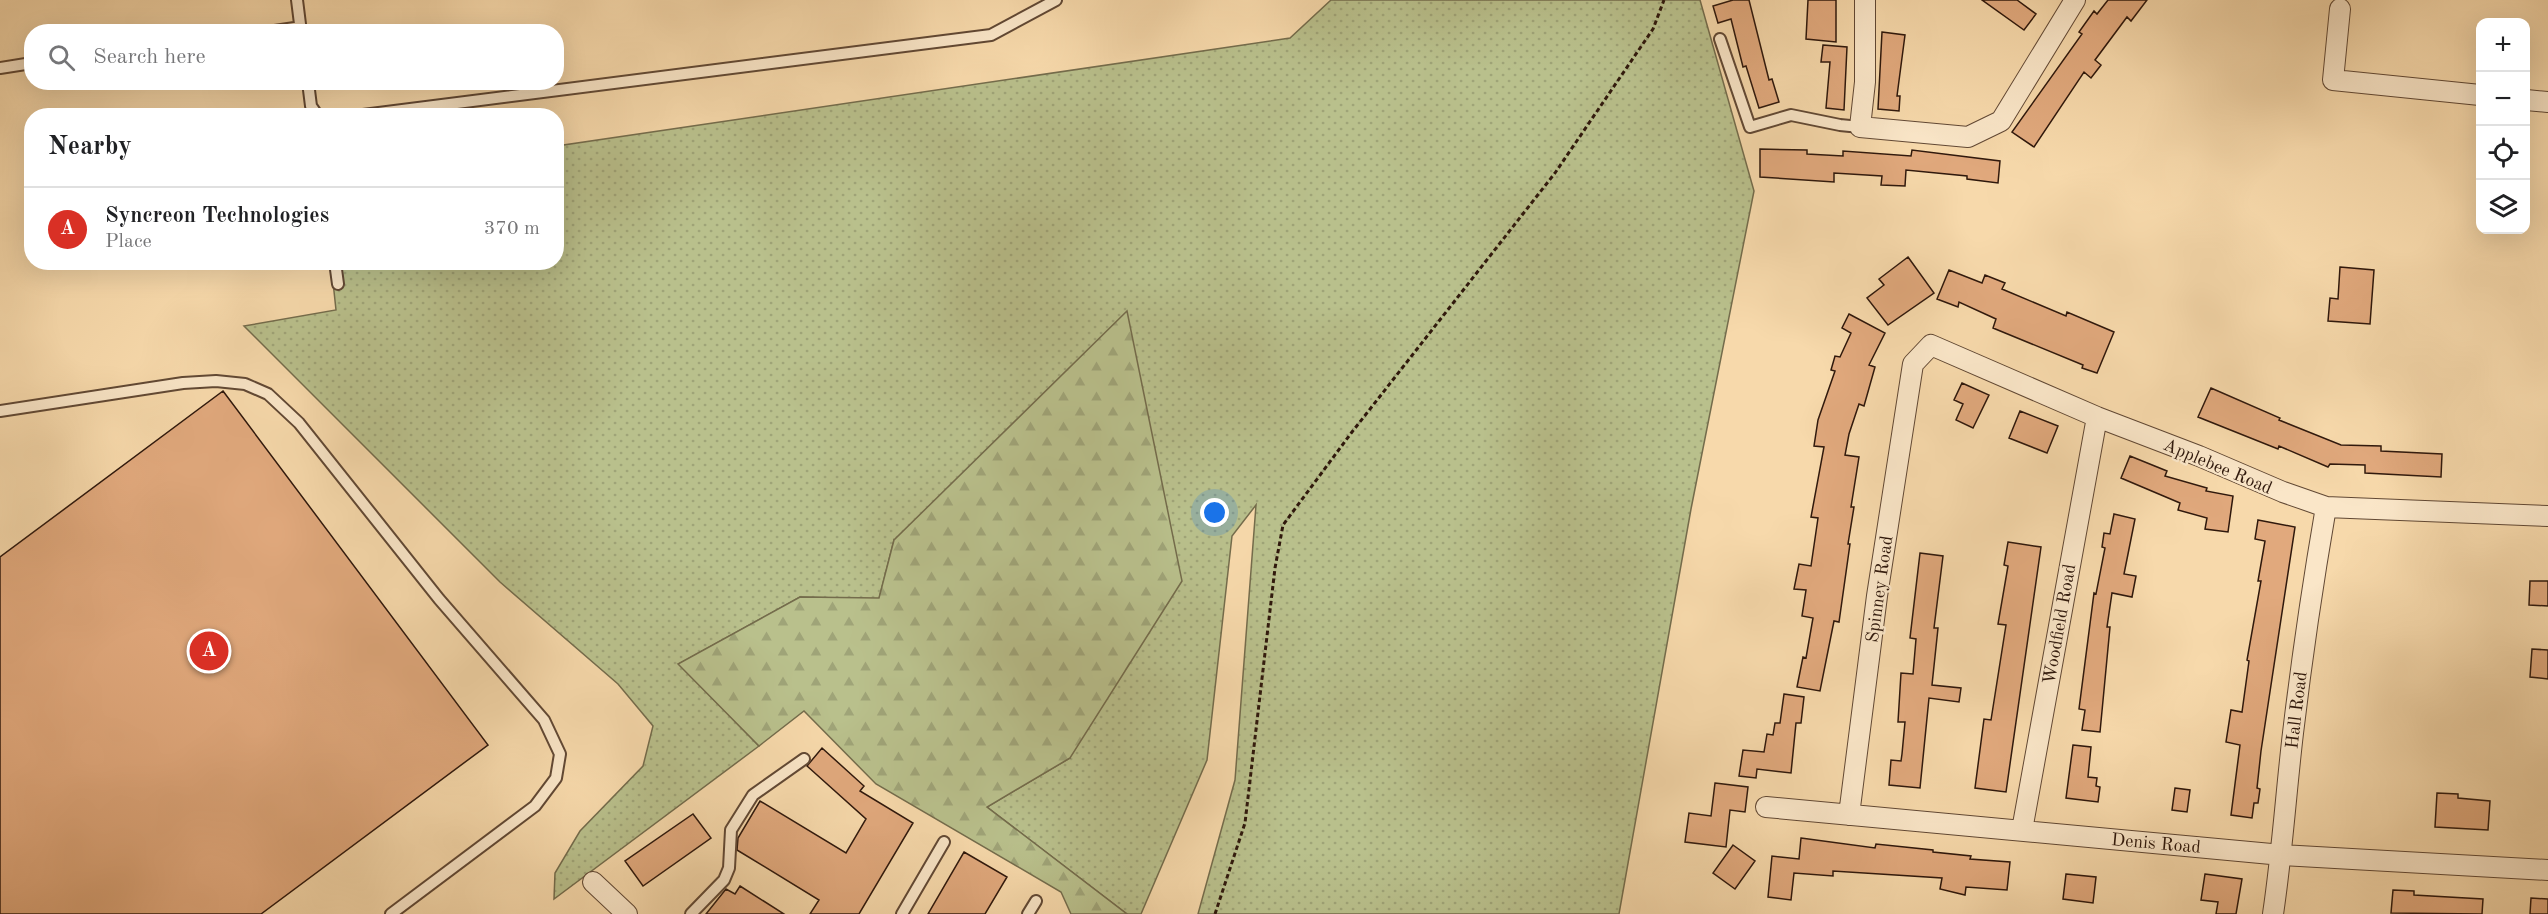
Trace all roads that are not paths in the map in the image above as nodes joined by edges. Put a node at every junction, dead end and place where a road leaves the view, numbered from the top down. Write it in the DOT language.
graph roads {
  1 [pos="297,0"];
  2 [pos="1056,0"];
  3 [pos="1865,0"];
  4 [pos="2066,3"];
  5 [pos="2340,9"];
  6 [pos="300,24"];
  7 [pos="1720,39"];
  8 [pos="24,64"];
  9 [pos="0,68"];
  10 [pos="564,89"];
  11 [pos="309,90"];
  12 [pos="557,90"];
  13 [pos="2476,94"];
  14 [pos="2530,100"];
  15 [pos="2548,102"];
  16 [pos="312,108"];
  17 [pos="417,108"];
  18 [pos="1860,127"];
  19 [pos="336,270"];
  20 [pos="338,284"];
  21 [pos="1913,364"];
  22 [pos="0,411"];
  23 [pos="2097,417"];
  24 [pos="2326,507"];
  25 [pos="2548,516"];
  26 [pos="804,759"];
  27 [pos="1766,807"];
  28 [pos="1850,814"];
  29 [pos="2022,830"];
  30 [pos="944,842"];
  31 [pos="2282,855"];
  32 [pos="2548,870"];
  33 [pos="593,882"];
  34 [pos="1036,901"];
  35 [pos="392,914"];
  36 [pos="627,914"];
  37 [pos="691,914"];
  38 [pos="902,914"];
  39 [pos="1028,914"];
  40 [pos="2273,914"];
  1 -- 6 [label="lane"];
  2 -- 10 [label="lane"];
  3 -- 18 [label="street"];
  4 -- 18 [label="street"];
  5 -- 13 [label="street"];
  7 -- 18 [label="lane"];
  8 -- 9 [label="lane"];
  11 -- 16 [label="lane"];
  12 -- 17 [label="lane"];
  14 -- 15 [label="street"];
  19 -- 20 [label="lane"];
  21 -- 23 [label="street, Applebee Road"];
  21 -- 28 [label="street, Spinney Road"];
  22 -- 35 [label="lane"];
  23 -- 24 [label="street, Applebee Road"];
  23 -- 29 [label="street, Woodfield Road"];
  24 -- 25 [label="street, Applebee Road"];
  24 -- 31 [label="street, Hall Road"];
  26 -- 37 [label="lane"];
  27 -- 28 [label="street, Denis Road"];
  28 -- 29 [label="street, Denis Road"];
  29 -- 31 [label="street, Denis Road"];
  30 -- 38 [label="lane"];
  31 -- 32 [label="street, Denis Road"];
  31 -- 40 [label="street, Hall Road"];
  33 -- 36 [label="street"];
  34 -- 39 [label="lane"];
}
